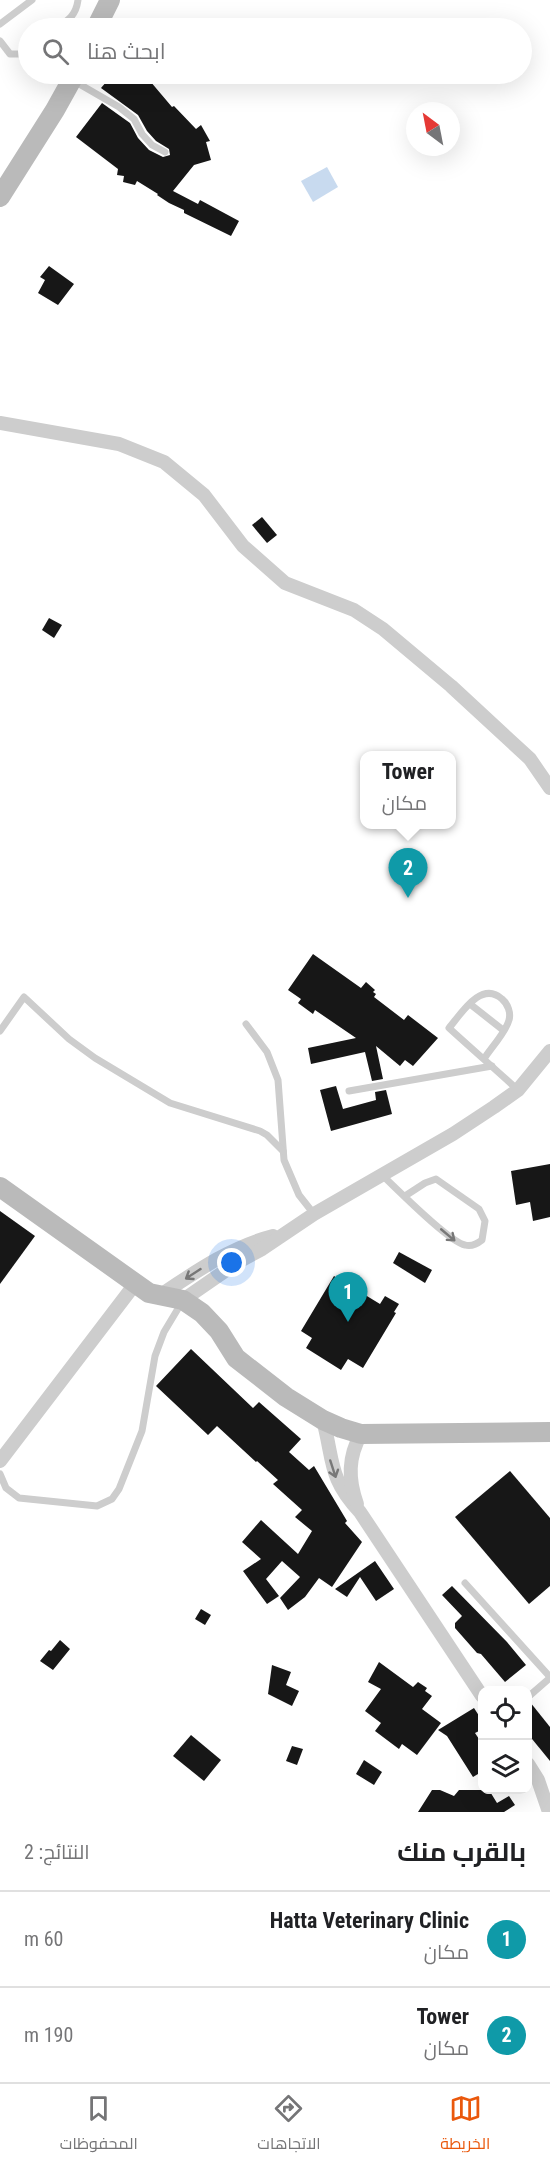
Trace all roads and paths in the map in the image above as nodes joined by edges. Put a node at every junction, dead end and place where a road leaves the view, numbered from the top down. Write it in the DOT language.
graph roads {
  1 [pos="32,0"];
  2 [pos="78,0"];
  3 [pos="105,1"];
  4 [pos="72,18"];
  5 [pos="99,18"];
  6 [pos="0,24"];
  7 [pos="0,40"];
  8 [pos="18,54"];
  9 [pos="69,84"];
  10 [pos="84,84"];
  11 [pos="165,152"];
  12 [pos="0,197"];
  13 [pos="0,423"];
  14 [pos="550,788"];
  15 [pos="470,1004"];
  16 [pos="246,1024"];
  17 [pos="503,1030"];
  18 [pos="0,1031"];
  19 [pos="549,1056"];
  20 [pos="484,1059"];
  21 [pos="492,1066"];
  22 [pos="349,1090"];
  23 [pos="518,1090"];
  24 [pos="283,1151"];
  25 [pos="382,1175"];
  26 [pos="0,1187"];
  27 [pos="405,1196"];
  28 [pos="314,1214"];
  29 [pos="284,1233"];
  30 [pos="135,1284"];
  31 [pos="159,1296"];
  32 [pos="183,1300"];
  33 [pos="323,1420"];
  34 [pos="550,1432"];
  35 [pos="361,1434"];
  36 [pos="0,1461"];
  37 [pos="0,1473"];
  38 [pos="360,1512"];
  39 [pos="465,1583"];
  40 [pos="550,1677"];
  41 [pos="478,1689"];
  42 [pos="532,1693"];
  43 [pos="532,1770"];
  44 [pos="549,1812"];
  1 -- 6 [label="lane"];
  2 -- 4 [label="lane"];
  3 -- 5 [label="main road"];
  7 -- 8 [label="lane"];
  9 -- 12 [label="main road"];
  10 -- 11 [label="lane"];
  13 -- 14 [label="street"];
  15 -- 17 [label="lane"];
  15 -- 17 [label="lane"];
  15 -- 20 [label="lane"];
  16 -- 24 [label="lane"];
  17 -- 20 [label="lane"];
  18 -- 24 [label="lane"];
  19 -- 23 [label="street"];
  20 -- 21 [label="lane"];
  21 -- 22 [label="lane"];
  21 -- 23 [label="lane"];
  23 -- 25 [label="street"];
  24 -- 28 [label="lane"];
  25 -- 27 [label="lane"];
  25 -- 28 [label="street"];
  26 -- 30 [label="main road"];
  27 -- 27 [label="lane, one-way"];
  28 -- 29 [label="street"];
  29 -- 31 [label="street, one-way"];
  29 -- 32 [label="street"];
  30 -- 31 [label="main road"];
  30 -- 36 [label="street"];
  31 -- 32 [label="main road"];
  32 -- 33 [label="main road"];
  32 -- 37 [label="lane"];
  33 -- 35 [label="main road"];
  33 -- 38 [label="street, one-way"];
  34 -- 35 [label="main road"];
  35 -- 38 [label="street"];
  38 -- 41 [label="street"];
  39 -- 40 [label="lane"];
  40 -- 42 [label="lane"];
  43 -- 44 [label="street"];
}
